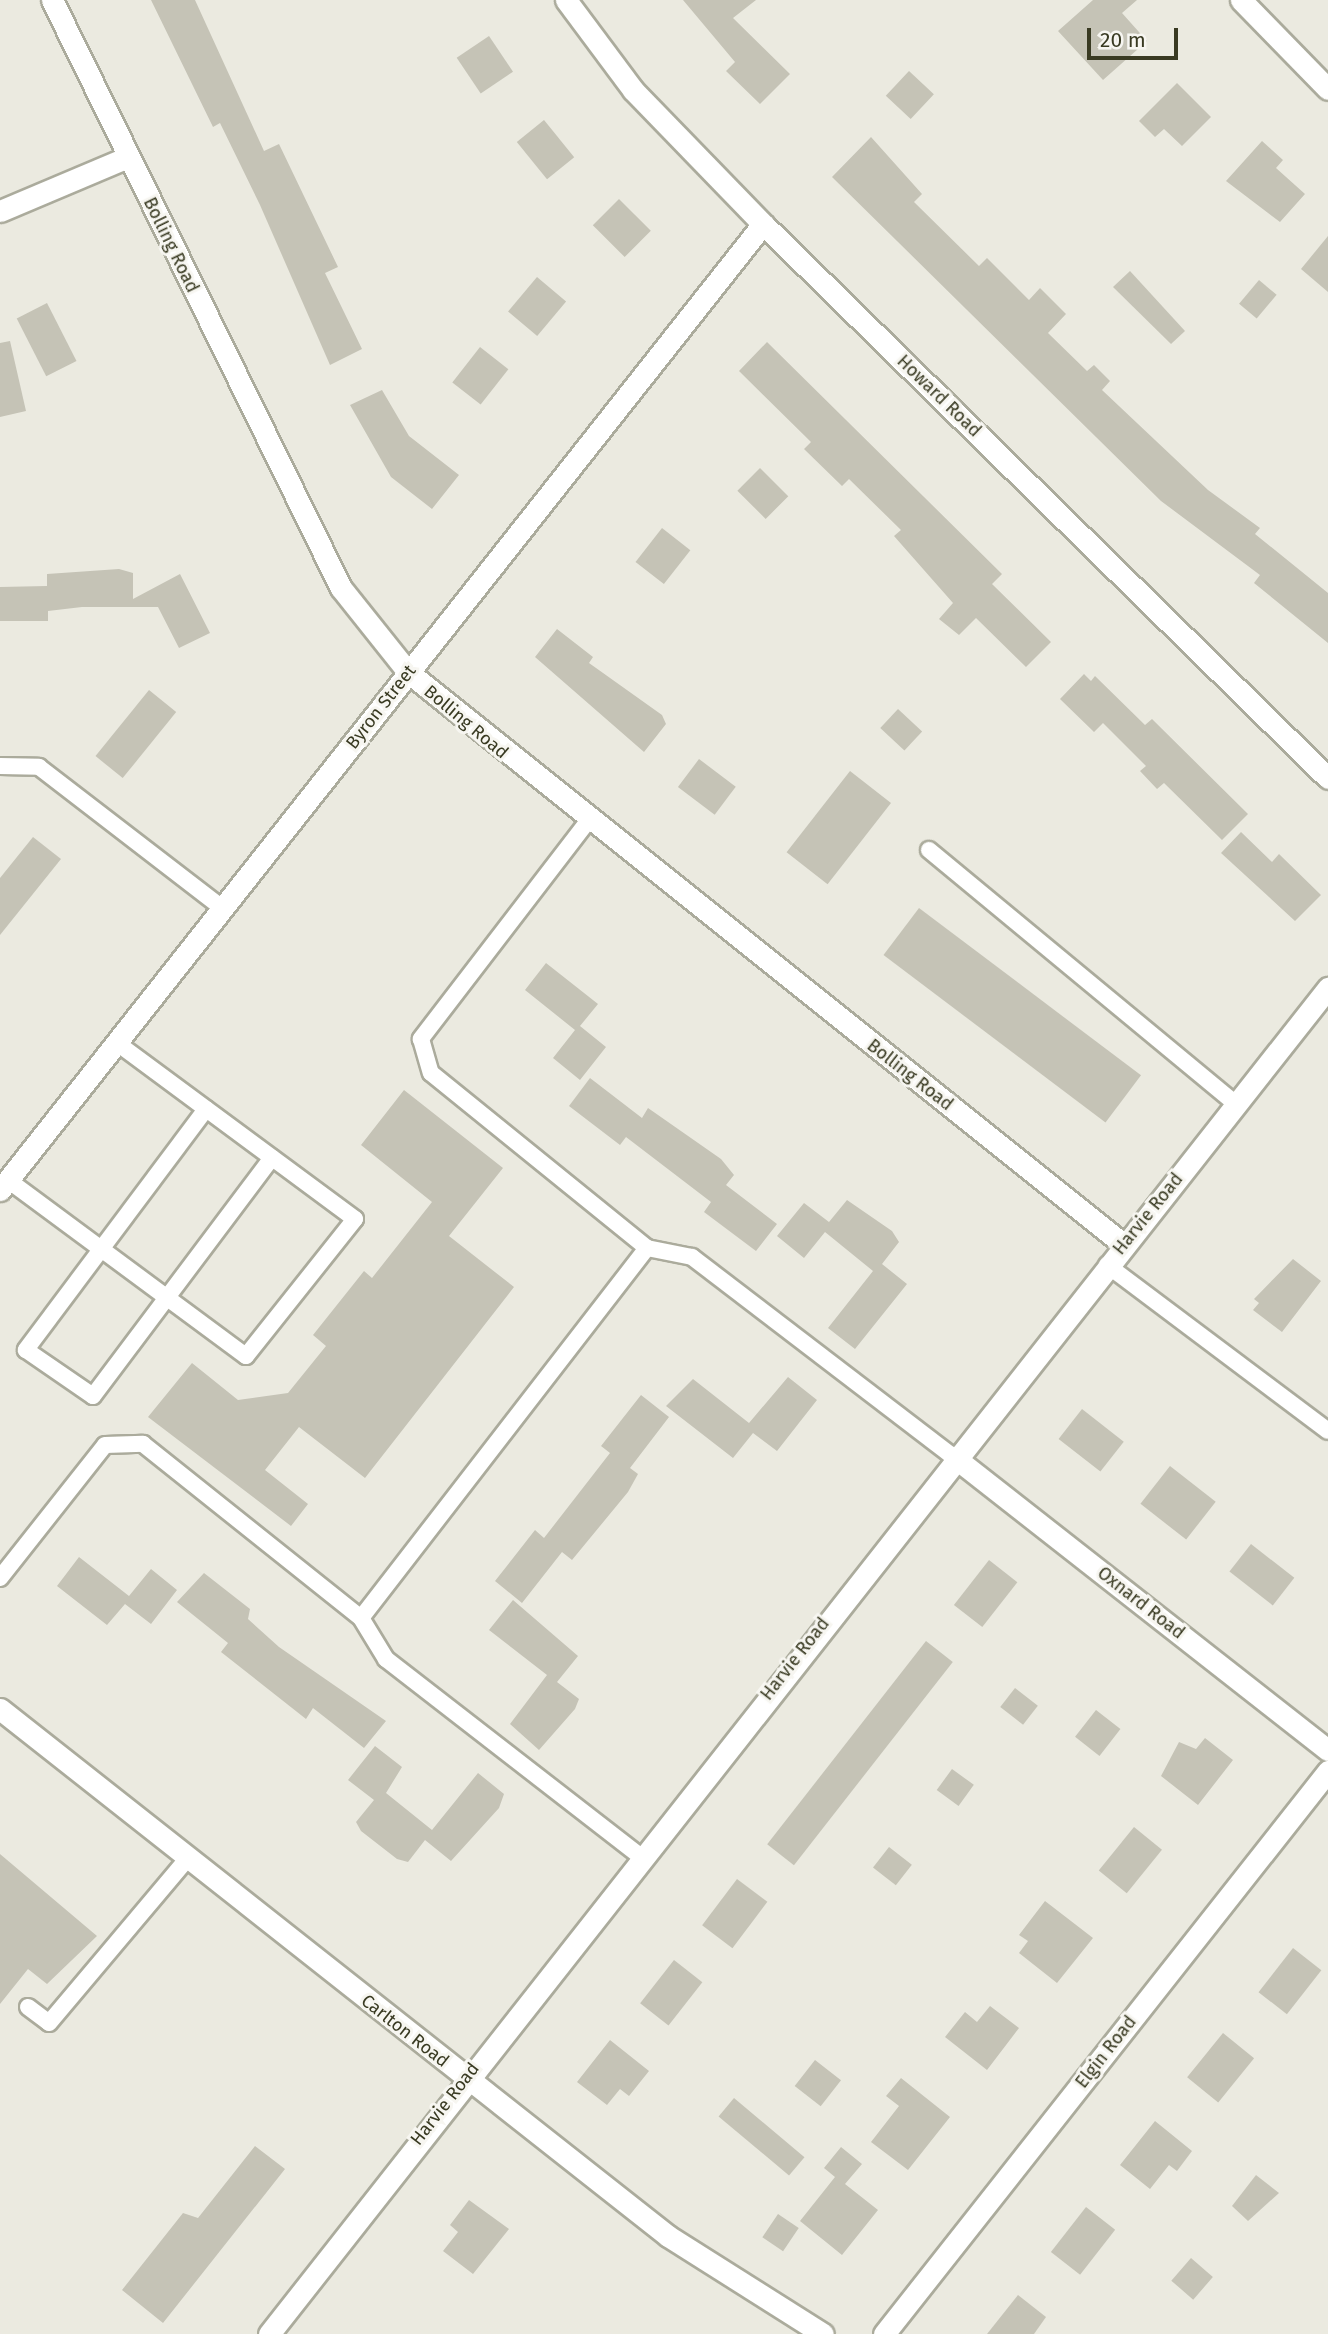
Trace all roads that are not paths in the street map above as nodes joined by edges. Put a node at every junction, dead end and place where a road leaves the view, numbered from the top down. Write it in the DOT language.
graph roads {
  1 [pos="52,0"];
  2 [pos="566,0"];
  3 [pos="1241,0"];
  4 [pos="1328,89"];
  5 [pos="128,157"];
  6 [pos="0,211"];
  7 [pos="763,224"];
  8 [pos="408,672"];
  9 [pos="0,766"];
  10 [pos="1328,778"];
  11 [pos="588,821"];
  12 [pos="929,850"];
  13 [pos="222,908"];
  14 [pos="1328,988"];
  15 [pos="116,1042"];
  16 [pos="1236,1104"];
  17 [pos="206,1109"];
  18 [pos="272,1158"];
  19 [pos="4,1185"];
  20 [pos="1124,1244"];
  21 [pos="647,1248"];
  22 [pos="102,1249"];
  23 [pos="1107,1265"];
  24 [pos="169,1299"];
  25 [pos="1328,1431"];
  26 [pos="954,1457"];
  27 [pos="0,1578"];
  28 [pos="361,1618"];
  29 [pos="0,1709"];
  30 [pos="1328,1750"];
  31 [pos="1328,1771"];
  32 [pos="640,1856"];
  33 [pos="188,1858"];
  34 [pos="28,2007"];
  35 [pos="465,2078"];
  36 [pos="269,2334"];
  37 [pos="822,2334"];
  38 [pos="884,2334"];
  1 -- 5 [label="street, Bolling Road"];
  2 -- 7 [label="street, Howard Road"];
  3 -- 4 [label="street"];
  5 -- 6 [label="street"];
  5 -- 8 [label="street, Bolling Road"];
  7 -- 8 [label="street, Byron Street"];
  7 -- 10 [label="street, Howard Road"];
  8 -- 11 [label="street, Bolling Road"];
  8 -- 13 [label="street, Byron Street"];
  9 -- 13 [label="lane"];
  11 -- 20 [label="street, Bolling Road"];
  11 -- 21 [label="lane"];
  12 -- 16 [label="lane"];
  13 -- 15 [label="street, Byron Street"];
  14 -- 16 [label="street, Harvie Road"];
  15 -- 17 [label="lane"];
  15 -- 19 [label="street, Byron Street"];
  16 -- 20 [label="street, Harvie Road"];
  17 -- 18 [label="lane"];
  17 -- 22 [label="lane"];
  18 -- 24 [label="lane"];
  18 -- 24 [label="lane"];
  19 -- 22 [label="lane"];
  20 -- 23 [label="street, Harvie Road"];
  21 -- 26 [label="lane"];
  21 -- 28 [label="lane"];
  22 -- 24 [label="lane"];
  22 -- 24 [label="lane"];
  23 -- 25 [label="lane"];
  23 -- 26 [label="street, Harvie Road"];
  26 -- 30 [label="street, Oxnard Road"];
  26 -- 32 [label="street, Harvie Road"];
  27 -- 28 [label="lane"];
  28 -- 32 [label="lane"];
  29 -- 33 [label="street, Carlton Road"];
  31 -- 38 [label="street, Elgin Road"];
  32 -- 35 [label="street, Harvie Road"];
  33 -- 34 [label="lane"];
  33 -- 35 [label="street, Carlton Road"];
  35 -- 36 [label="street, Harvie Road"];
  35 -- 37 [label="street, Carlton Road"];
}
